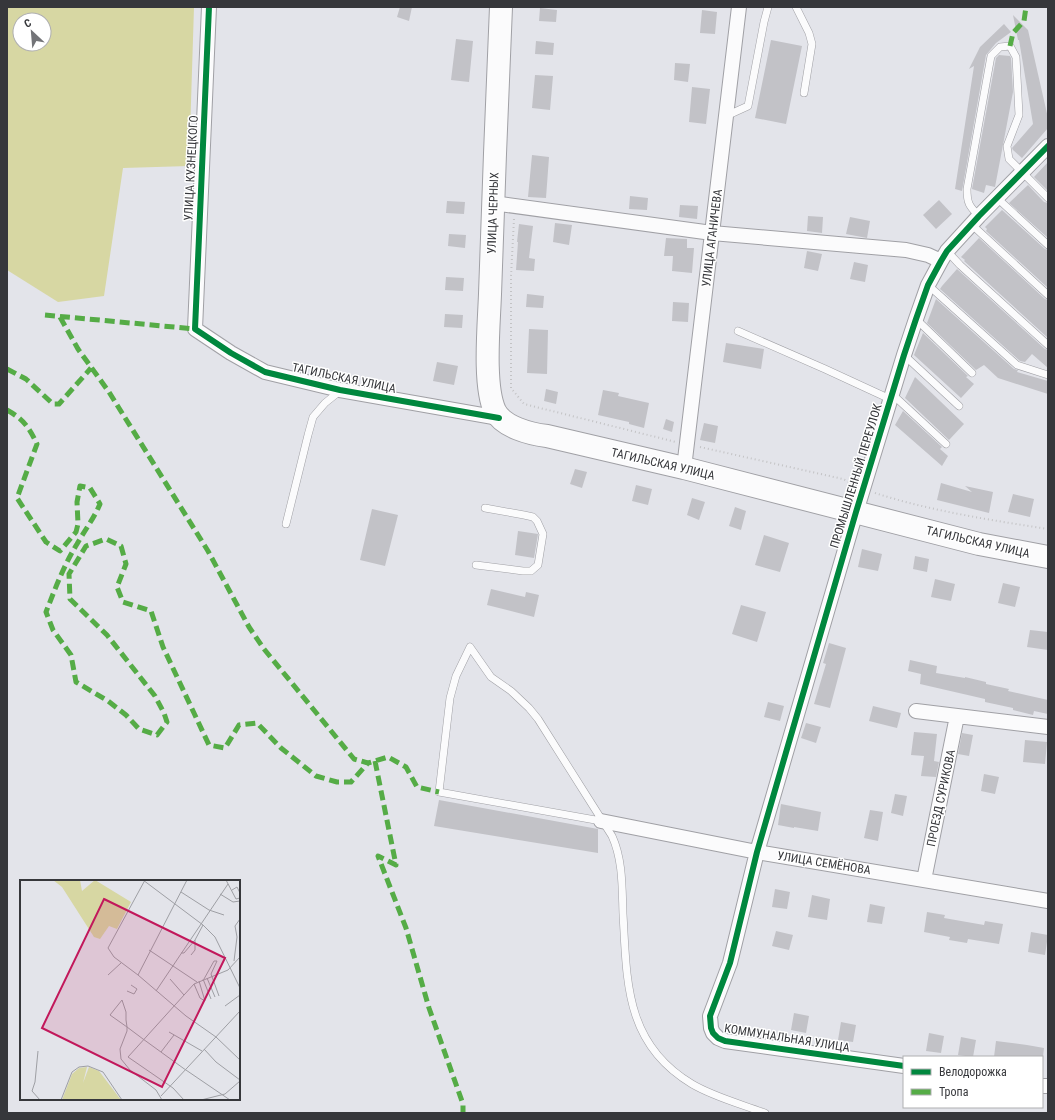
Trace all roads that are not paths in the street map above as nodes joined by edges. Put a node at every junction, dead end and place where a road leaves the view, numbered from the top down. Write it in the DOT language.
graph roads {
  1 [pos="209,7"];
  2 [pos="501,7"];
  3 [pos="739,7"];
  4 [pos="768,7"];
  5 [pos="796,7"];
  6 [pos="804,93"];
  7 [pos="726,116"];
  8 [pos="1048,146"];
  9 [pos="1022,173"];
  10 [pos="997,198"];
  11 [pos="1048,198"];
  12 [pos="493,203"];
  13 [pos="975,220"];
  14 [pos="712,233"];
  15 [pos="1048,245"];
  16 [pos="944,256"];
  17 [pos="928,285"];
  18 [pos="1048,295"];
  19 [pos="916,319"];
  20 [pos="195,329"];
  21 [pos="738,331"];
  22 [pos="1048,345"];
  23 [pos="904,355"];
  24 [pos="972,373"];
  25 [pos="1048,375"];
  26 [pos="340,390"];
  27 [pos="891,397"];
  28 [pos="959,406"];
  29 [pos="499,418"];
  30 [pos="946,444"];
  31 [pos="684,468"];
  32 [pos="486,508"];
  33 [pos="856,512"];
  34 [pos="286,524"];
  35 [pos="1048,557"];
  36 [pos="476,564"];
  37 [pos="916,711"];
  38 [pos="957,716"];
  39 [pos="1048,727"];
  40 [pos="601,821"];
  41 [pos="757,852"];
  42 [pos="924,880"];
  43 [pos="1048,901"];
  44 [pos="903,1066"];
  45 [pos="765,1113"];
  1 -- 20 [label="street, УЛИЦА КУЗНЕЦКОГО"];
  2 -- 12 [label="main road, УЛИЦА ЧЕРНЫХ"];
  3 -- 7 [label="street, УЛИЦА АГАНИЧЕВА"];
  4 -- 7 [label="lane"];
  5 -- 6 [label="lane"];
  7 -- 14 [label="street, УЛИЦА АГАНИЧЕВА"];
  8 -- 9 [label="street, ПРОМЫШЛЕННЫЙ ПЕРЕУЛОК"];
  9 -- 10 [label="street, ПРОМЫШЛЕННЫЙ ПЕРЕУЛОК"];
  9 -- 11 [label="lane"];
  9 -- 13 [label="lane"];
  10 -- 13 [label="street, ПРОМЫШЛЕННЫЙ ПЕРЕУЛОК"];
  10 -- 15 [label="lane"];
  12 -- 14 [label="street"];
  12 -- 29 [label="main road, УЛИЦА ЧЕРНЫХ"];
  13 -- 16 [label="street, ПРОМЫШЛЕННЫЙ ПЕРЕУЛОК"];
  13 -- 18 [label="lane"];
  14 -- 16 [label="street"];
  14 -- 31 [label="street, УЛИЦА АГАНИЧЕВА"];
  16 -- 17 [label="street, ПРОМЫШЛЕННЫЙ ПЕРЕУЛОК"];
  16 -- 22 [label="lane"];
  17 -- 19 [label="street, ПРОМЫШЛЕННЫЙ ПЕРЕУЛОК"];
  17 -- 25 [label="lane"];
  19 -- 23 [label="street, ПРОМЫШЛЕННЫЙ ПЕРЕУЛОК"];
  19 -- 24 [label="lane"];
  20 -- 26 [label="street, ТАГИЛЬСКАЯ УЛИЦА"];
  21 -- 27 [label="lane"];
  23 -- 27 [label="street, ПРОМЫШЛЕННЫЙ ПЕРЕУЛОК"];
  23 -- 28 [label="lane"];
  26 -- 29 [label="street, ТАГИЛЬСКАЯ УЛИЦА"];
  26 -- 34 [label="lane"];
  27 -- 30 [label="lane"];
  27 -- 33 [label="street, ПРОМЫШЛЕННЫЙ ПЕРЕУЛОК"];
  29 -- 31 [label="main road, ТАГИЛЬСКАЯ УЛИЦА"];
  31 -- 33 [label="main road, ТАГИЛЬСКАЯ УЛИЦА"];
  32 -- 36 [label="lane"];
  33 -- 35 [label="main road, ТАГИЛЬСКАЯ УЛИЦА"];
  33 -- 41 [label="street, ПРОМЫШЛЕННЫЙ ПЕРЕУЛОК"];
  37 -- 38 [label="street"];
  38 -- 39 [label="street"];
  38 -- 42 [label="street, ПРОЕЗД СУРИКОВА"];
  40 -- 40 [label="lane"];
  40 -- 41 [label="street, УЛИЦА СЕМЁНОВА"];
  40 -- 45 [label="lane"];
  41 -- 42 [label="street, УЛИЦА СЕМЁНОВА"];
  41 -- 44 [label="street, КОММУНАЛЬНАЯ УЛИЦА"];
  42 -- 43 [label="street, УЛИЦА СЕМЁНОВА"];
}
